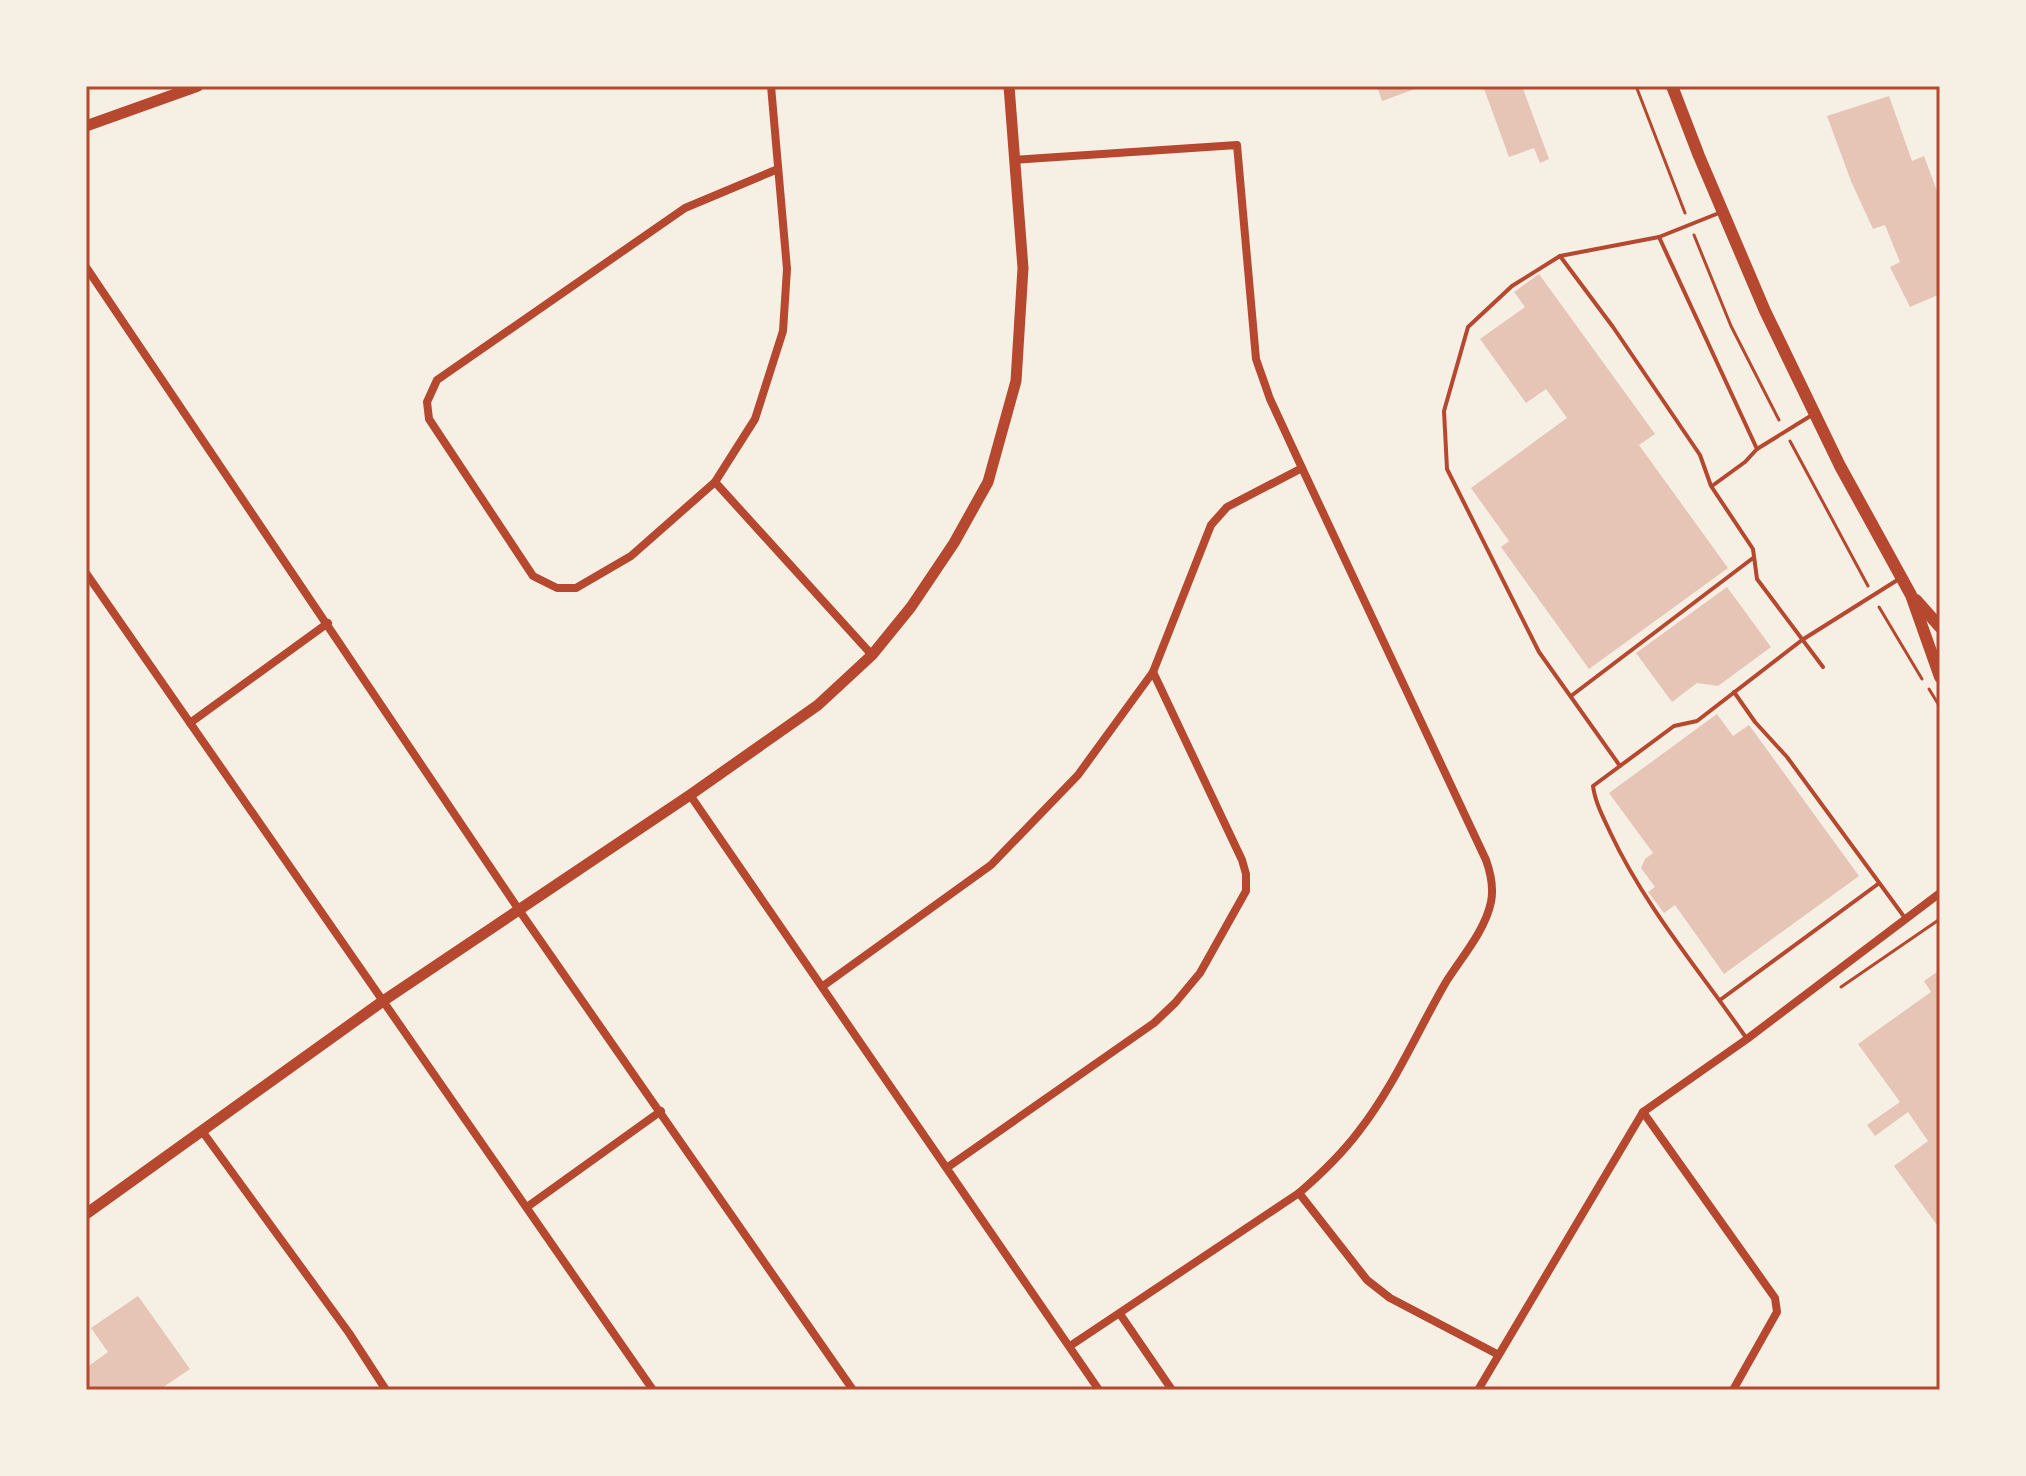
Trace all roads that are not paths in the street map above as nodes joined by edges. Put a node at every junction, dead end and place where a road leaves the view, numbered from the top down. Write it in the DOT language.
graph roads {
  1 [pos="198,86"];
  2 [pos="771,86"];
  3 [pos="1009,86"];
  4 [pos="1672,86"];
  5 [pos="86,126"];
  6 [pos="1014,160"];
  7 [pos="778,169"];
  8 [pos="1722,212"];
  9 [pos="1659,237"];
  10 [pos="1560,256"];
  11 [pos="86,267"];
  12 [pos="1814,414"];
  13 [pos="1757,449"];
  14 [pos="1302,468"];
  15 [pos="715,482"];
  16 [pos="1711,486"];
  17 [pos="1753,558"];
  18 [pos="86,573"];
  19 [pos="1901,577"];
  20 [pos="1911,595"];
  21 [pos="328,623"];
  22 [pos="1940,627"];
  23 [pos="1802,640"];
  24 [pos="872,655"];
  25 [pos="1823,667"];
  26 [pos="1153,672"];
  27 [pos="1940,677"];
  28 [pos="1734,692"];
  29 [pos="1571,696"];
  30 [pos="190,723"];
  31 [pos="1620,766"];
  32 [pos="690,795"];
  33 [pos="1878,884"];
  34 [pos="1940,893"];
  35 [pos="519,910"];
  36 [pos="1905,918"];
  37 [pos="823,986"];
  38 [pos="1720,1000"];
  39 [pos="383,1001"];
  40 [pos="1747,1039"];
  41 [pos="661,1111"];
  42 [pos="1643,1112"];
  43 [pos="202,1131"];
  44 [pos="948,1167"];
  45 [pos="1299,1193"];
  46 [pos="527,1207"];
  47 [pos="86,1214"];
  48 [pos="1120,1314"];
  49 [pos="1070,1346"];
  50 [pos="1497,1354"];
  51 [pos="386,1390"];
  52 [pos="653,1390"];
  53 [pos="853,1390"];
  54 [pos="1099,1390"];
  55 [pos="1172,1390"];
  56 [pos="1478,1390"];
  57 [pos="1733,1390"];
  1 -- 5 [label="street"];
  2 -- 7 [label="street"];
  3 -- 6 [label="street"];
  4 -- 8 [label="main road"];
  6 -- 14 [label="street"];
  6 -- 24 [label="street"];
  7 -- 15 [label="street"];
  7 -- 15 [label="street"];
  8 -- 9 [label="lane"];
  8 -- 12 [label="main road"];
  9 -- 10 [label="lane"];
  9 -- 13 [label="lane"];
  10 -- 16 [label="lane"];
  10 -- 29 [label="lane"];
  11 -- 21 [label="street"];
  12 -- 13 [label="lane"];
  12 -- 19 [label="main road"];
  13 -- 16 [label="lane"];
  14 -- 26 [label="street"];
  14 -- 45 [label="street"];
  15 -- 24 [label="street"];
  16 -- 17 [label="lane"];
  17 -- 23 [label="lane"];
  17 -- 29 [label="lane"];
  18 -- 30 [label="street"];
  19 -- 20 [label="main road"];
  19 -- 23 [label="lane"];
  20 -- 22 [label="main road"];
  20 -- 27 [label="main road"];
  21 -- 30 [label="street"];
  21 -- 35 [label="street"];
  23 -- 25 [label="lane"];
  23 -- 28 [label="lane"];
  24 -- 32 [label="street"];
  26 -- 37 [label="street"];
  26 -- 44 [label="street"];
  28 -- 31 [label="lane"];
  28 -- 33 [label="lane"];
  29 -- 31 [label="lane"];
  30 -- 39 [label="street"];
  31 -- 38 [label="lane"];
  32 -- 35 [label="street"];
  32 -- 37 [label="street"];
  33 -- 36 [label="lane"];
  33 -- 38 [label="lane"];
  34 -- 36 [label="street"];
  35 -- 39 [label="street"];
  35 -- 41 [label="street"];
  36 -- 40 [label="street"];
  37 -- 44 [label="street"];
  38 -- 40 [label="lane"];
  39 -- 43 [label="street"];
  39 -- 46 [label="street"];
  40 -- 42 [label="street"];
  41 -- 46 [label="street"];
  41 -- 53 [label="street"];
  42 -- 50 [label="street"];
  42 -- 57 [label="street"];
  43 -- 47 [label="street"];
  43 -- 51 [label="street"];
  44 -- 49 [label="street"];
  45 -- 48 [label="street"];
  45 -- 50 [label="street"];
  46 -- 52 [label="street"];
  48 -- 49 [label="street"];
  48 -- 55 [label="street"];
  49 -- 54 [label="street"];
  50 -- 56 [label="street"];
}
